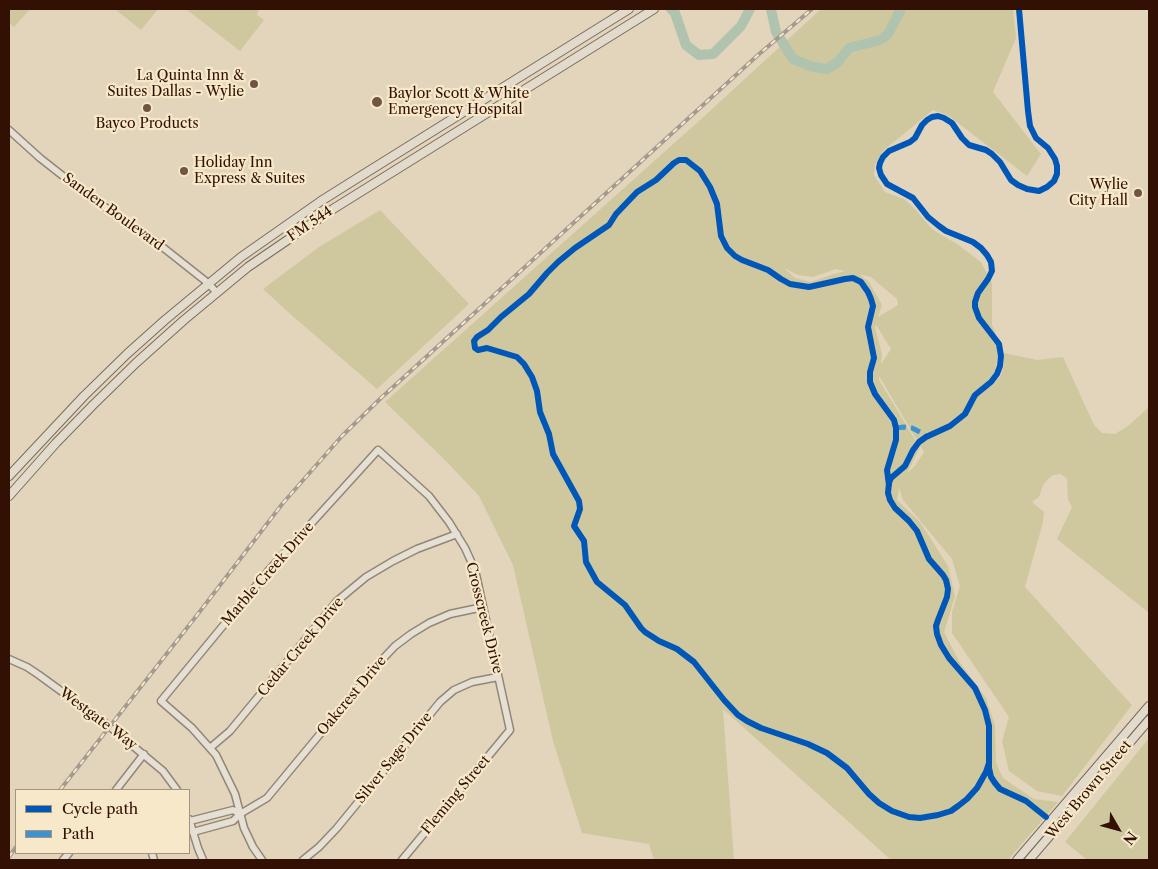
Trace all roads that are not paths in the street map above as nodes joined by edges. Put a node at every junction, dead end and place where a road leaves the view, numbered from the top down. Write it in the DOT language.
graph roads {
  1 [pos="630,9"];
  2 [pos="651,11"];
  3 [pos="452,119"];
  4 [pos="9,130"];
  5 [pos="458,130"];
  6 [pos="208,284"];
  7 [pos="217,293"];
  8 [pos="40,442"];
  9 [pos="50,450"];
  10 [pos="378,450"];
  11 [pos="9,476"];
  12 [pos="9,496"];
  13 [pos="457,534"];
  14 [pos="483,607"];
  15 [pos="9,659"];
  16 [pos="498,677"];
  17 [pos="1149,706"];
  18 [pos="1149,720"];
  19 [pos="510,730"];
  20 [pos="210,748"];
  21 [pos="144,754"];
  22 [pos="117,789"];
  23 [pos="176,789"];
  24 [pos="240,814"];
  25 [pos="190,819"];
  26 [pos="190,822"];
  27 [pos="193,832"];
  28 [pos="203,860"];
  29 [pos="262,860"];
  30 [pos="303,860"];
  31 [pos="402,860"];
  32 [pos="1017,860"];
  33 [pos="1030,860"];
  1 -- 3 [label="main road, FM 544 / FM 544"];
  2 -- 5 [label="main road, FM 544 / FM 544"];
  3 -- 5 [label="main road"];
  3 -- 6 [label="main road, FM 544 / FM 544"];
  4 -- 6 [label="street, Sanden Boulevard"];
  5 -- 7 [label="main road, FM 544 / FM 544"];
  6 -- 7 [label="street, Sanden Boulevard"];
  6 -- 8 [label="main road, FM 544 / FM 544"];
  7 -- 9 [label="main road, FM 544 / FM 544"];
  8 -- 9 [label="main road"];
  8 -- 11 [label="main road, FM 544 / FM 544"];
  9 -- 12 [label="main road, FM 544 / FM 544"];
  10 -- 13 [label="street, Crosscreek Drive"];
  10 -- 20 [label="street, Marble Creek Drive"];
  13 -- 14 [label="street, Crosscreek Drive"];
  13 -- 20 [label="street, Cedar Creek Drive"];
  14 -- 16 [label="street, Crosscreek Drive"];
  14 -- 24 [label="street, Oakcrest Drive"];
  15 -- 21 [label="street, Westgate Way"];
  16 -- 19 [label="street, Crosscreek Drive"];
  16 -- 30 [label="street, Silver Sage Drive"];
  17 -- 32 [label="main road, West Brown Street"];
  18 -- 33 [label="main road, West Brown Street"];
  19 -- 31 [label="street, Fleming Street"];
  20 -- 24 [label="street"];
  21 -- 22 [label="street"];
  21 -- 23 [label="street, Westgate Way"];
  24 -- 25 [label="street"];
  24 -- 27 [label="street, Oakcrest Drive"];
  24 -- 29 [label="street"];
  26 -- 27 [label="street"];
  27 -- 28 [label="street"];
}
